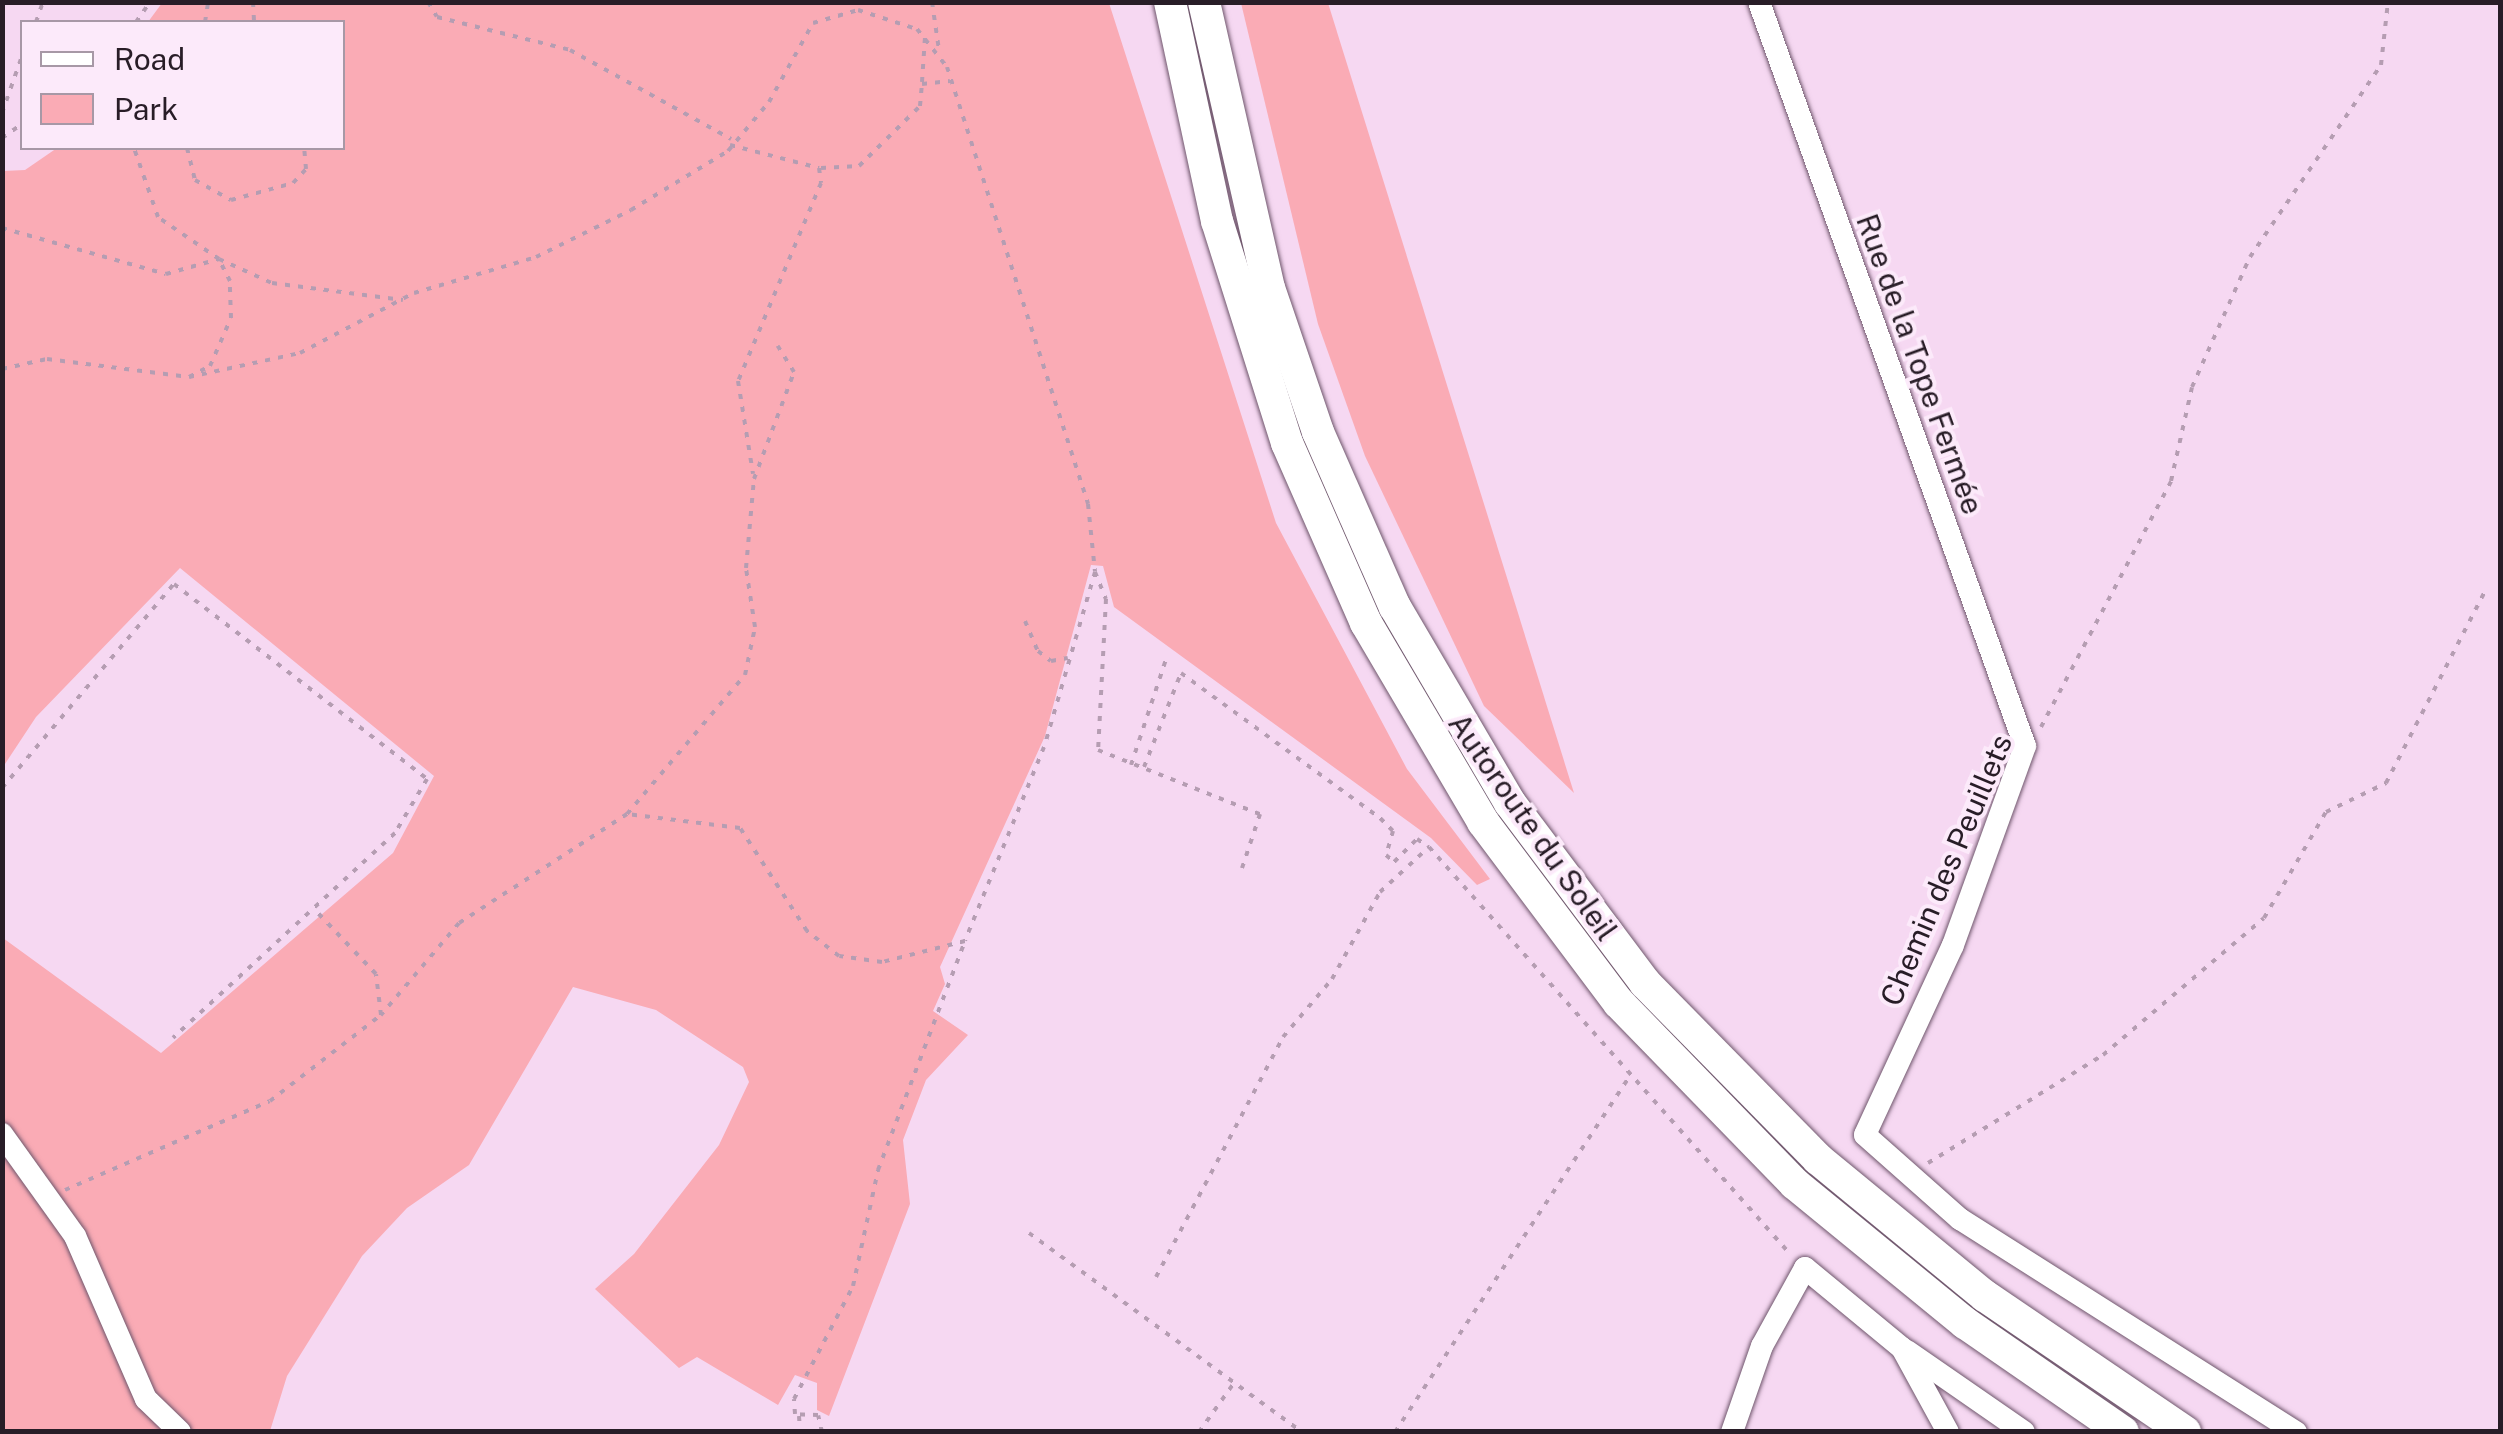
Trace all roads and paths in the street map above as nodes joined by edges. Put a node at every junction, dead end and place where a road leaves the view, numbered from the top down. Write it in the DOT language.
graph roads {
  1 [pos="428,2"];
  2 [pos="932,2"];
  3 [pos="1170,2"];
  4 [pos="1204,2"];
  5 [pos="1759,2"];
  6 [pos="2388,2"];
  7 [pos="925,37"];
  8 [pos="940,54"];
  9 [pos="20,62"];
  10 [pos="950,82"];
  11 [pos="922,84"];
  12 [pos="2,112"];
  13 [pos="730,142"];
  14 [pos="135,150"];
  15 [pos="188,150"];
  16 [pos="304,150"];
  17 [pos="819,168"];
  18 [pos="2,228"];
  19 [pos="219,260"];
  20 [pos="404,300"];
  21 [pos="778,346"];
  22 [pos="2,369"];
  23 [pos="190,376"];
  24 [pos="754,479"];
  25 [pos="1095,572"];
  26 [pos="2487,587"];
  27 [pos="1025,622"];
  28 [pos="1167,656"];
  29 [pos="1068,658"];
  30 [pos="2025,746"];
  31 [pos="1131,765"];
  32 [pos="1144,767"];
  33 [pos="2,788"];
  34 [pos="627,814"];
  35 [pos="1429,847"];
  36 [pos="1242,868"];
  37 [pos="315,910"];
  38 [pos="965,942"];
  39 [pos="381,1015"];
  40 [pos="173,1038"];
  41 [pos="1628,1078"];
  42 [pos="2,1134"];
  43 [pos="1903,1174"];
  44 [pos="41,1195"];
  45 [pos="1029,1233"];
  46 [pos="1805,1268"];
  47 [pos="1156,1276"];
  48 [pos="1902,1348"];
  49 [pos="1234,1383"];
  50 [pos="799,1416"];
  51 [pos="180,1432"];
  52 [pos="800,1432"];
  53 [pos="822,1432"];
  54 [pos="1199,1432"];
  55 [pos="1302,1432"];
  56 [pos="1396,1432"];
  57 [pos="1732,1432"];
  58 [pos="1948,1432"];
  59 [pos="2024,1432"];
  60 [pos="2122,1432"];
  61 [pos="2185,1432"];
  62 [pos="2296,1432"];
  1 -- 13 [label="path"];
  2 -- 8 [label="path"];
  3 -- 60 [label="highway, Autoroute du Soleil"];
  4 -- 61 [label="highway, Autoroute du Soleil"];
  5 -- 30 [label="street, Rue de la Tope Fermée"];
  6 -- 30 [label="path, Chemin des Peuillets"];
  7 -- 8 [label="path"];
  7 -- 11 [label="path"];
  7 -- 13 [label="path"];
  8 -- 10 [label="path"];
  9 -- 12 [label="path"];
  10 -- 11 [label="path"];
  10 -- 25 [label="path"];
  11 -- 17 [label="path"];
  13 -- 17 [label="path"];
  13 -- 20 [label="path"];
  14 -- 19 [label="path"];
  15 -- 16 [label="path"];
  17 -- 24 [label="path"];
  18 -- 19 [label="path"];
  19 -- 20 [label="path"];
  19 -- 23 [label="path"];
  20 -- 23 [label="path"];
  21 -- 24 [label="path"];
  22 -- 23 [label="path"];
  24 -- 34 [label="path"];
  25 -- 29 [label="path"];
  25 -- 31 [label="path"];
  26 -- 43 [label="path"];
  27 -- 29 [label="path"];
  28 -- 31 [label="path"];
  29 -- 38 [label="path"];
  30 -- 43 [label="street, Chemin des Peuillets"];
  31 -- 32 [label="path"];
  32 -- 35 [label="path"];
  32 -- 36 [label="path"];
  33 -- 37 [label="path"];
  34 -- 38 [label="path"];
  34 -- 39 [label="path"];
  35 -- 41 [label="path"];
  35 -- 47 [label="path"];
  37 -- 39 [label="path"];
  37 -- 40 [label="path"];
  38 -- 50 [label="path"];
  39 -- 44 [label="path"];
  41 -- 46 [label="path"];
  41 -- 56 [label="path"];
  42 -- 44 [label="street"];
  43 -- 62 [label="street, Chemin des Peuillets"];
  44 -- 51 [label="street"];
  45 -- 49 [label="path"];
  46 -- 48 [label="street"];
  46 -- 57 [label="street"];
  48 -- 58 [label="street"];
  48 -- 59 [label="street"];
  49 -- 54 [label="path"];
  49 -- 55 [label="path"];
  50 -- 52 [label="path"];
  50 -- 53 [label="path"];
}
